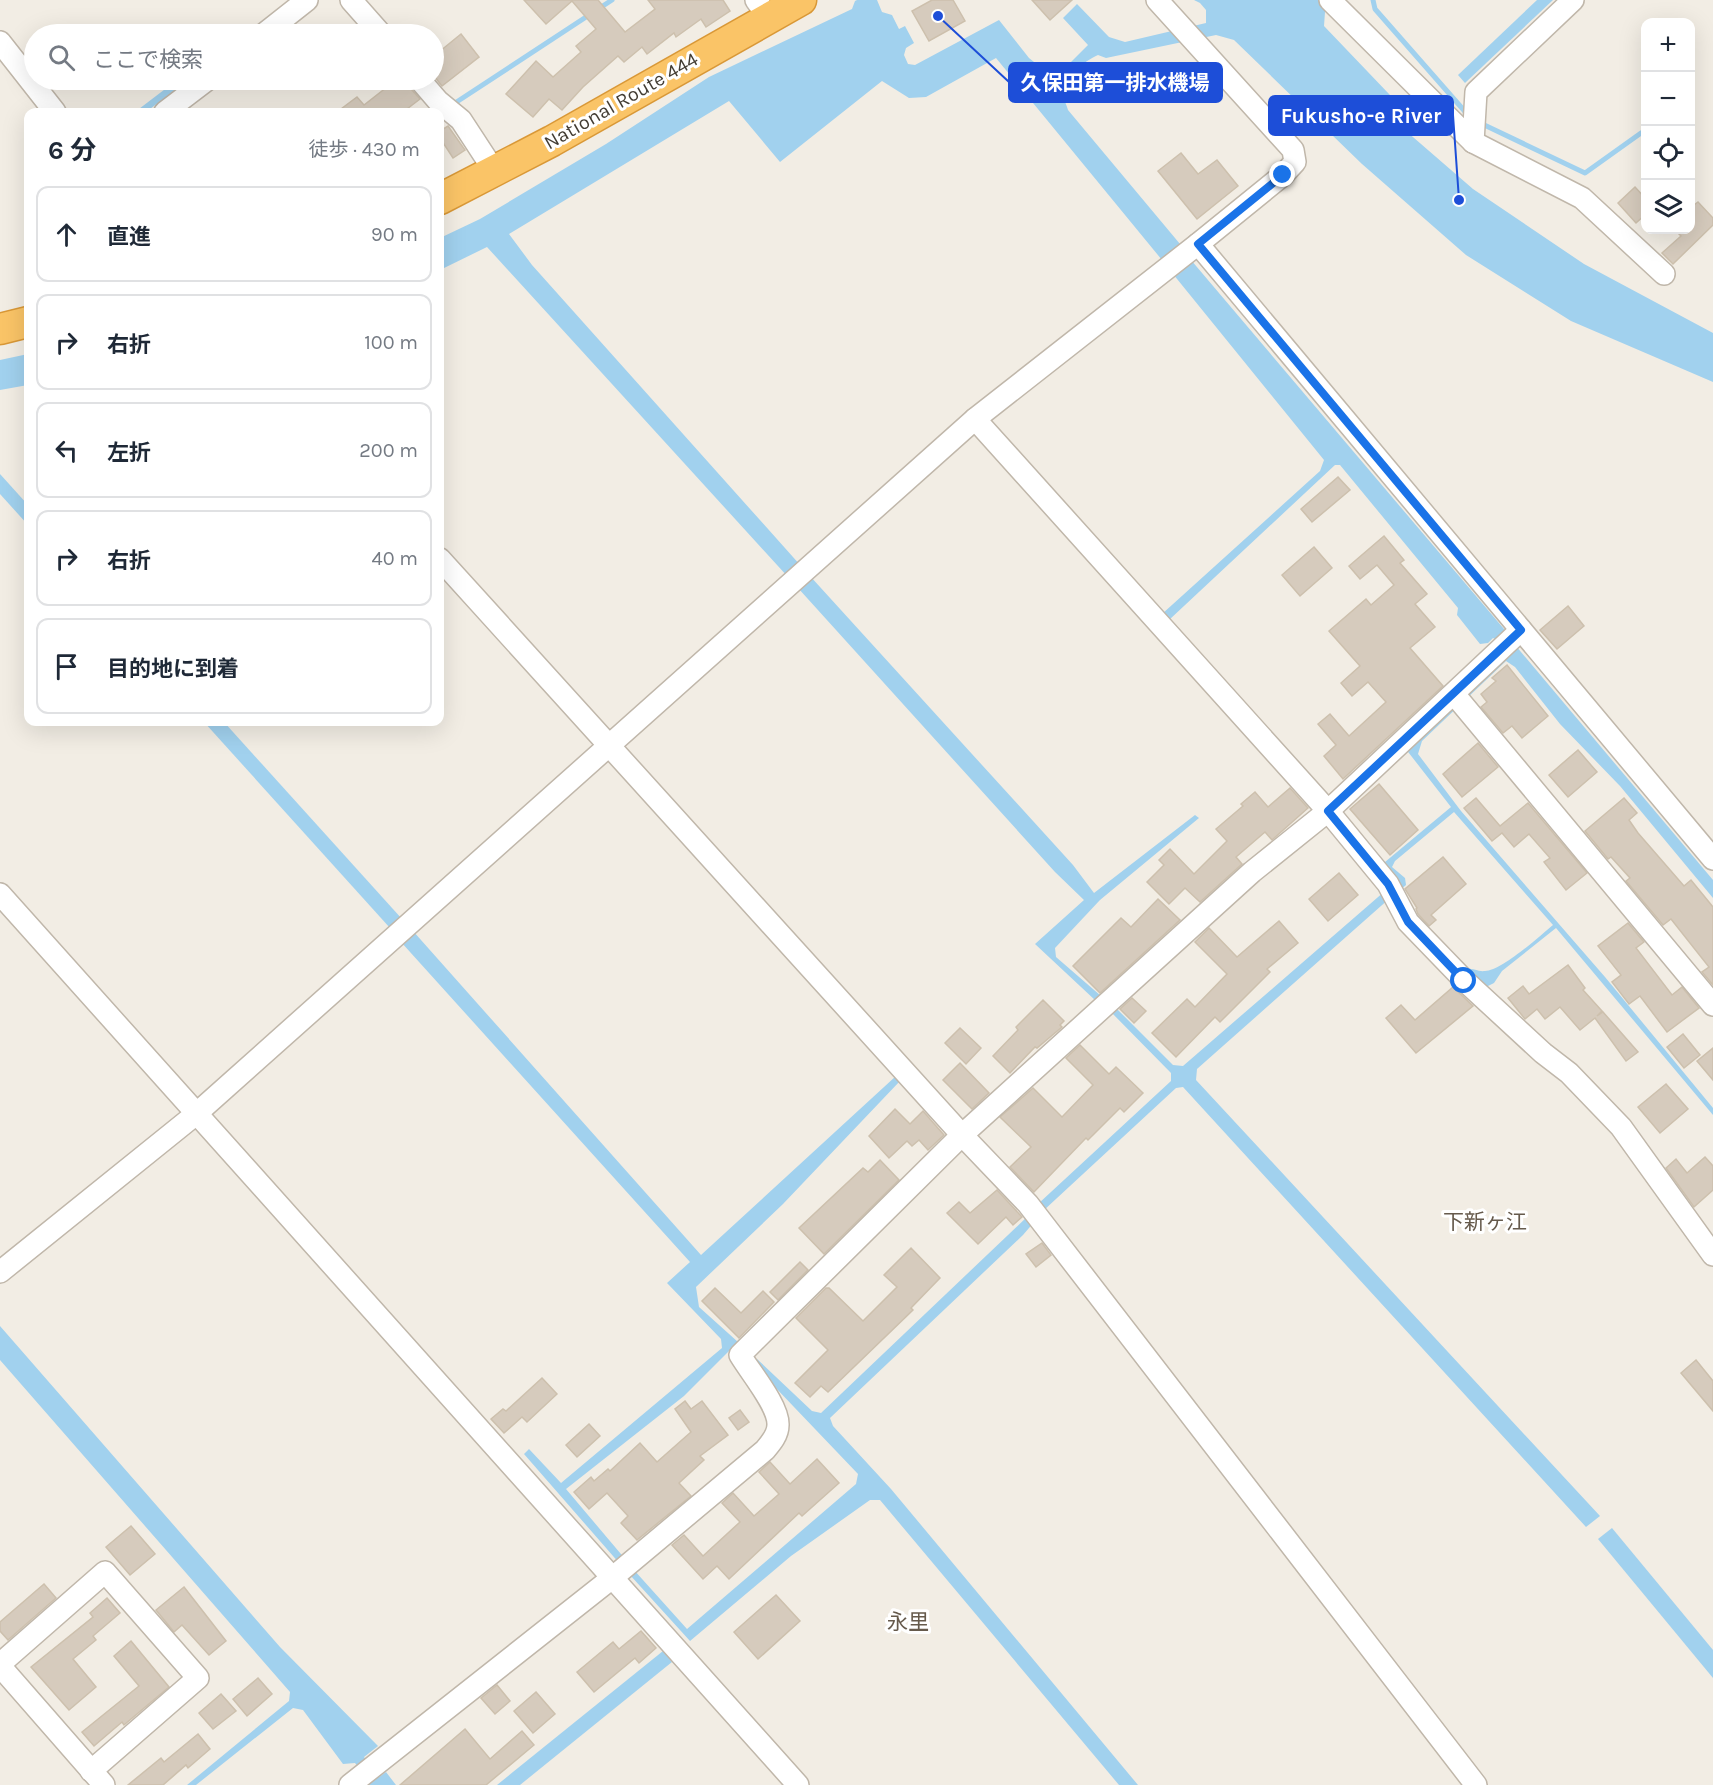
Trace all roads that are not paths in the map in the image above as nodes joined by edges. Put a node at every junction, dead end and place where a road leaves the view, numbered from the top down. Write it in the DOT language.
graph roads {
  1 [pos="307,0"];
  2 [pos="351,0"];
  3 [pos="801,0"];
  4 [pos="1157,0"];
  5 [pos="1573,0"];
  6 [pos="1333,3"];
  7 [pos="762,9"];
  8 [pos="277,24"];
  9 [pos="372,24"];
  10 [pos="0,42"];
  11 [pos="24,73"];
  12 [pos="38,90"];
  13 [pos="194,90"];
  14 [pos="429,90"];
  15 [pos="52,108"];
  16 [pos="170,108"];
  17 [pos="1473,142"];
  18 [pos="495,172"];
  19 [pos="444,197"];
  20 [pos="1198,244"];
  21 [pos="1664,274"];
  22 [pos="24,323"];
  23 [pos="0,329"];
  24 [pos="975,419"];
  25 [pos="444,564"];
  26 [pos="1521,630"];
  27 [pos="1454,694"];
  28 [pos="609,747"];
  29 [pos="1328,811"];
  30 [pos="1713,859"];
  31 [pos="0,894"];
  32 [pos="1713,1005"];
  33 [pos="196,1114"];
  34 [pos="962,1135"];
  35 [pos="1713,1255"];
  36 [pos="0,1272"];
  37 [pos="612,1578"];
  38 [pos="0,1665"];
  39 [pos="362,1776"];
  40 [pos="98,1778"];
  41 [pos="798,1785"];
  42 [pos="1476,1785"];
  1 -- 8 [label="street"];
  2 -- 9 [label="street"];
  3 -- 7 [label="highway, National Route 444"];
  4 -- 20 [label="street"];
  5 -- 17 [label="street"];
  6 -- 17 [label="street"];
  7 -- 18 [label="highway, National Route 444"];
  10 -- 11 [label="street"];
  12 -- 15 [label="street"];
  13 -- 16 [label="street"];
  14 -- 18 [label="street"];
  17 -- 21 [label="street"];
  18 -- 19 [label="highway, National Route 444"];
  20 -- 24 [label="street"];
  20 -- 26 [label="street"];
  22 -- 23 [label="highway"];
  24 -- 28 [label="street"];
  24 -- 29 [label="street"];
  25 -- 28 [label="street"];
  26 -- 27 [label="street"];
  26 -- 30 [label="street"];
  27 -- 29 [label="street"];
  27 -- 32 [label="street"];
  28 -- 33 [label="street"];
  28 -- 34 [label="street"];
  29 -- 34 [label="street"];
  29 -- 35 [label="street"];
  31 -- 33 [label="street"];
  33 -- 36 [label="street"];
  33 -- 37 [label="street"];
  34 -- 37 [label="street"];
  34 -- 42 [label="street"];
  37 -- 39 [label="street"];
  37 -- 41 [label="street"];
  38 -- 40 [label="street"];
  38 -- 40 [label="street"];
}
